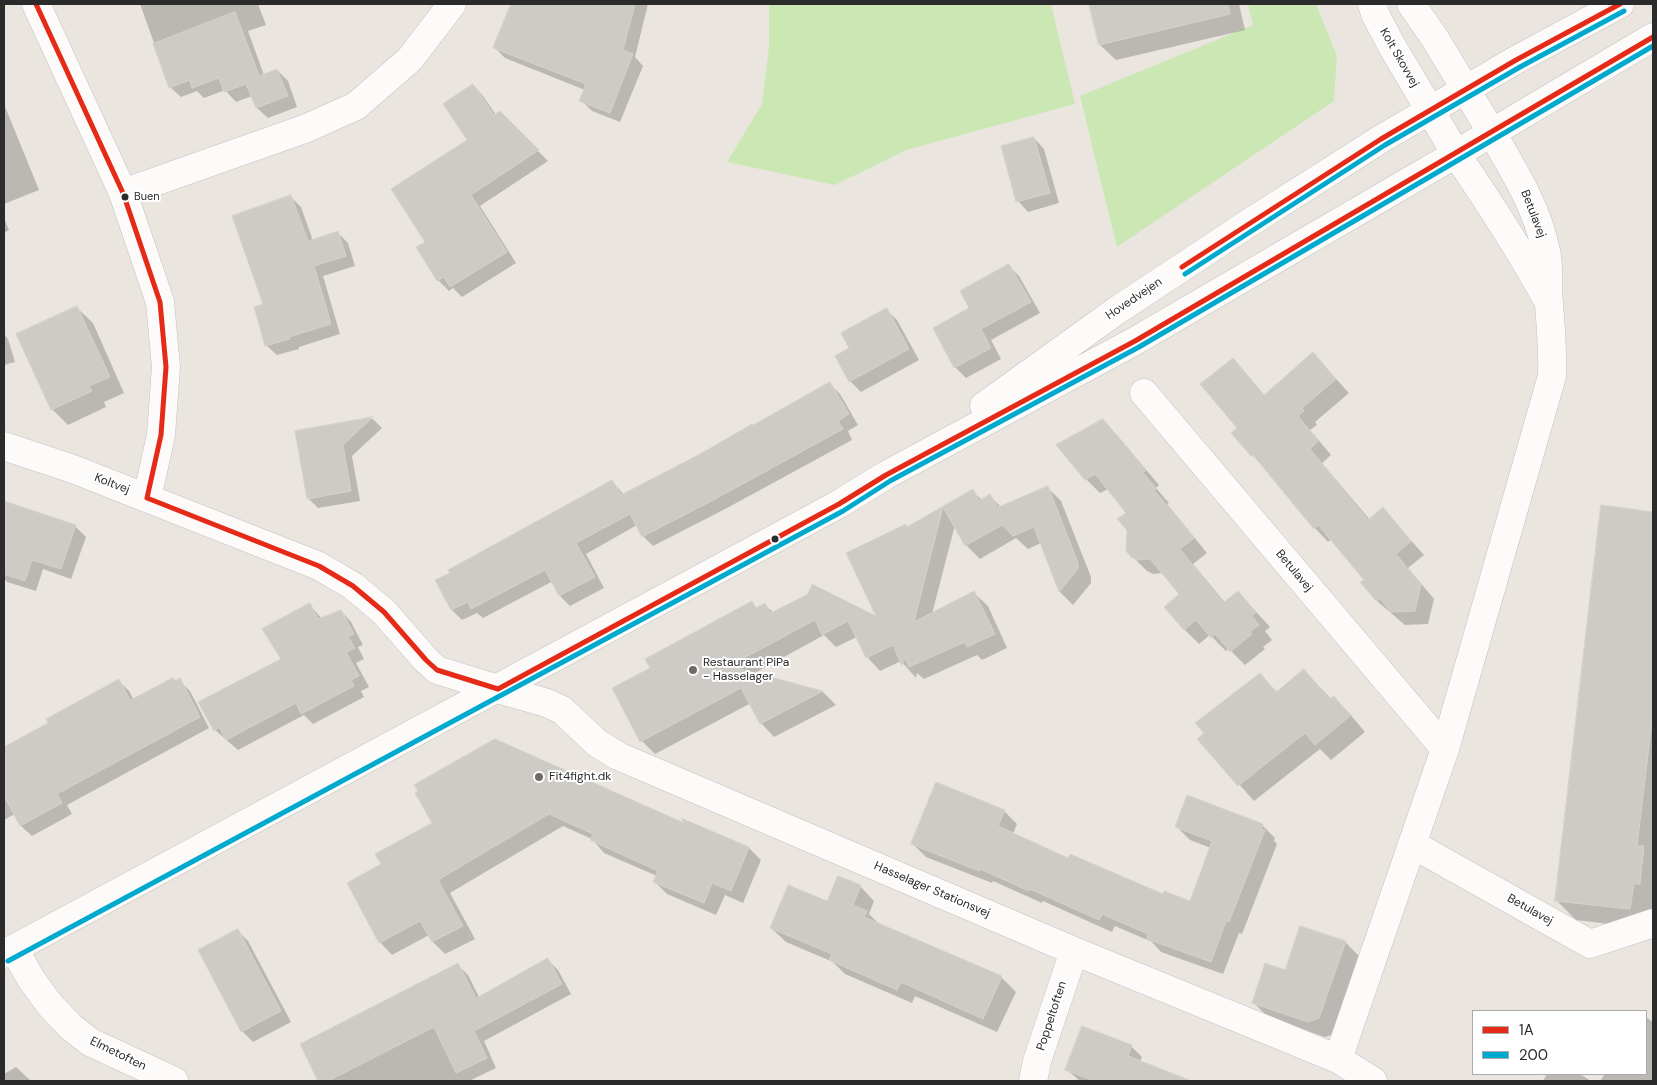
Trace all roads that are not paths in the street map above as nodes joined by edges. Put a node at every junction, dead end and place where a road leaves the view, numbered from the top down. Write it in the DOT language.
graph roads {
  1 [pos="36,4"];
  2 [pos="452,4"];
  3 [pos="1372,4"];
  4 [pos="1411,4"];
  5 [pos="1620,4"];
  6 [pos="1653,37"];
  7 [pos="1466,90"];
  8 [pos="1430,111"];
  9 [pos="1492,134"];
  10 [pos="1456,154"];
  11 [pos="123,193"];
  12 [pos="1548,302"];
  13 [pos="1144,393"];
  14 [pos="4,446"];
  15 [pos="891,473"];
  16 [pos="147,498"];
  17 [pos="498,689"];
  18 [pos="1445,749"];
  19 [pos="1412,844"];
  20 [pos="1653,923"];
  21 [pos="9,951"];
  22 [pos="1074,951"];
  23 [pos="1338,1059"];
  24 [pos="174,1081"];
  25 [pos="1033,1081"];
  26 [pos="1373,1081"];
  1 -- 11 [label="street"];
  2 -- 11 [label="street"];
  3 -- 8 [label="street, Kolt Skovvej"];
  4 -- 7 [label="street"];
  5 -- 7 [label="street, Hovedvejen"];
  6 -- 9 [label="street, Hovedvejen"];
  7 -- 8 [label="street, Hovedvejen"];
  7 -- 9 [label="street, Betulavej"];
  8 -- 10 [label="street, Kolt Skovvej"];
  8 -- 15 [label="street, Hovedvejen"];
  9 -- 10 [label="street, Hovedvejen"];
  9 -- 12 [label="street, Betulavej"];
  10 -- 12 [label="street, Betulavej"];
  10 -- 15 [label="street, Hovedvejen"];
  11 -- 16 [label="street"];
  12 -- 18 [label="street, Betulavej"];
  13 -- 18 [label="street, Betulavej"];
  14 -- 16 [label="street, Koltvej"];
  15 -- 17 [label="street, Hovedvejen"];
  16 -- 17 [label="street, Koltvej"];
  17 -- 21 [label="street, Hovedvejen"];
  17 -- 22 [label="street, Hasselager Stationsvej"];
  18 -- 19 [label="street, Betulavej"];
  19 -- 20 [label="street, Betulavej"];
  19 -- 23 [label="street, Betulavej"];
  21 -- 24 [label="street, Elmetoften"];
  22 -- 23 [label="street, Hasselager Stationsvej"];
  22 -- 25 [label="street, Poppeltoften"];
  23 -- 26 [label="street, Hasselager Stationsvej"];
}
